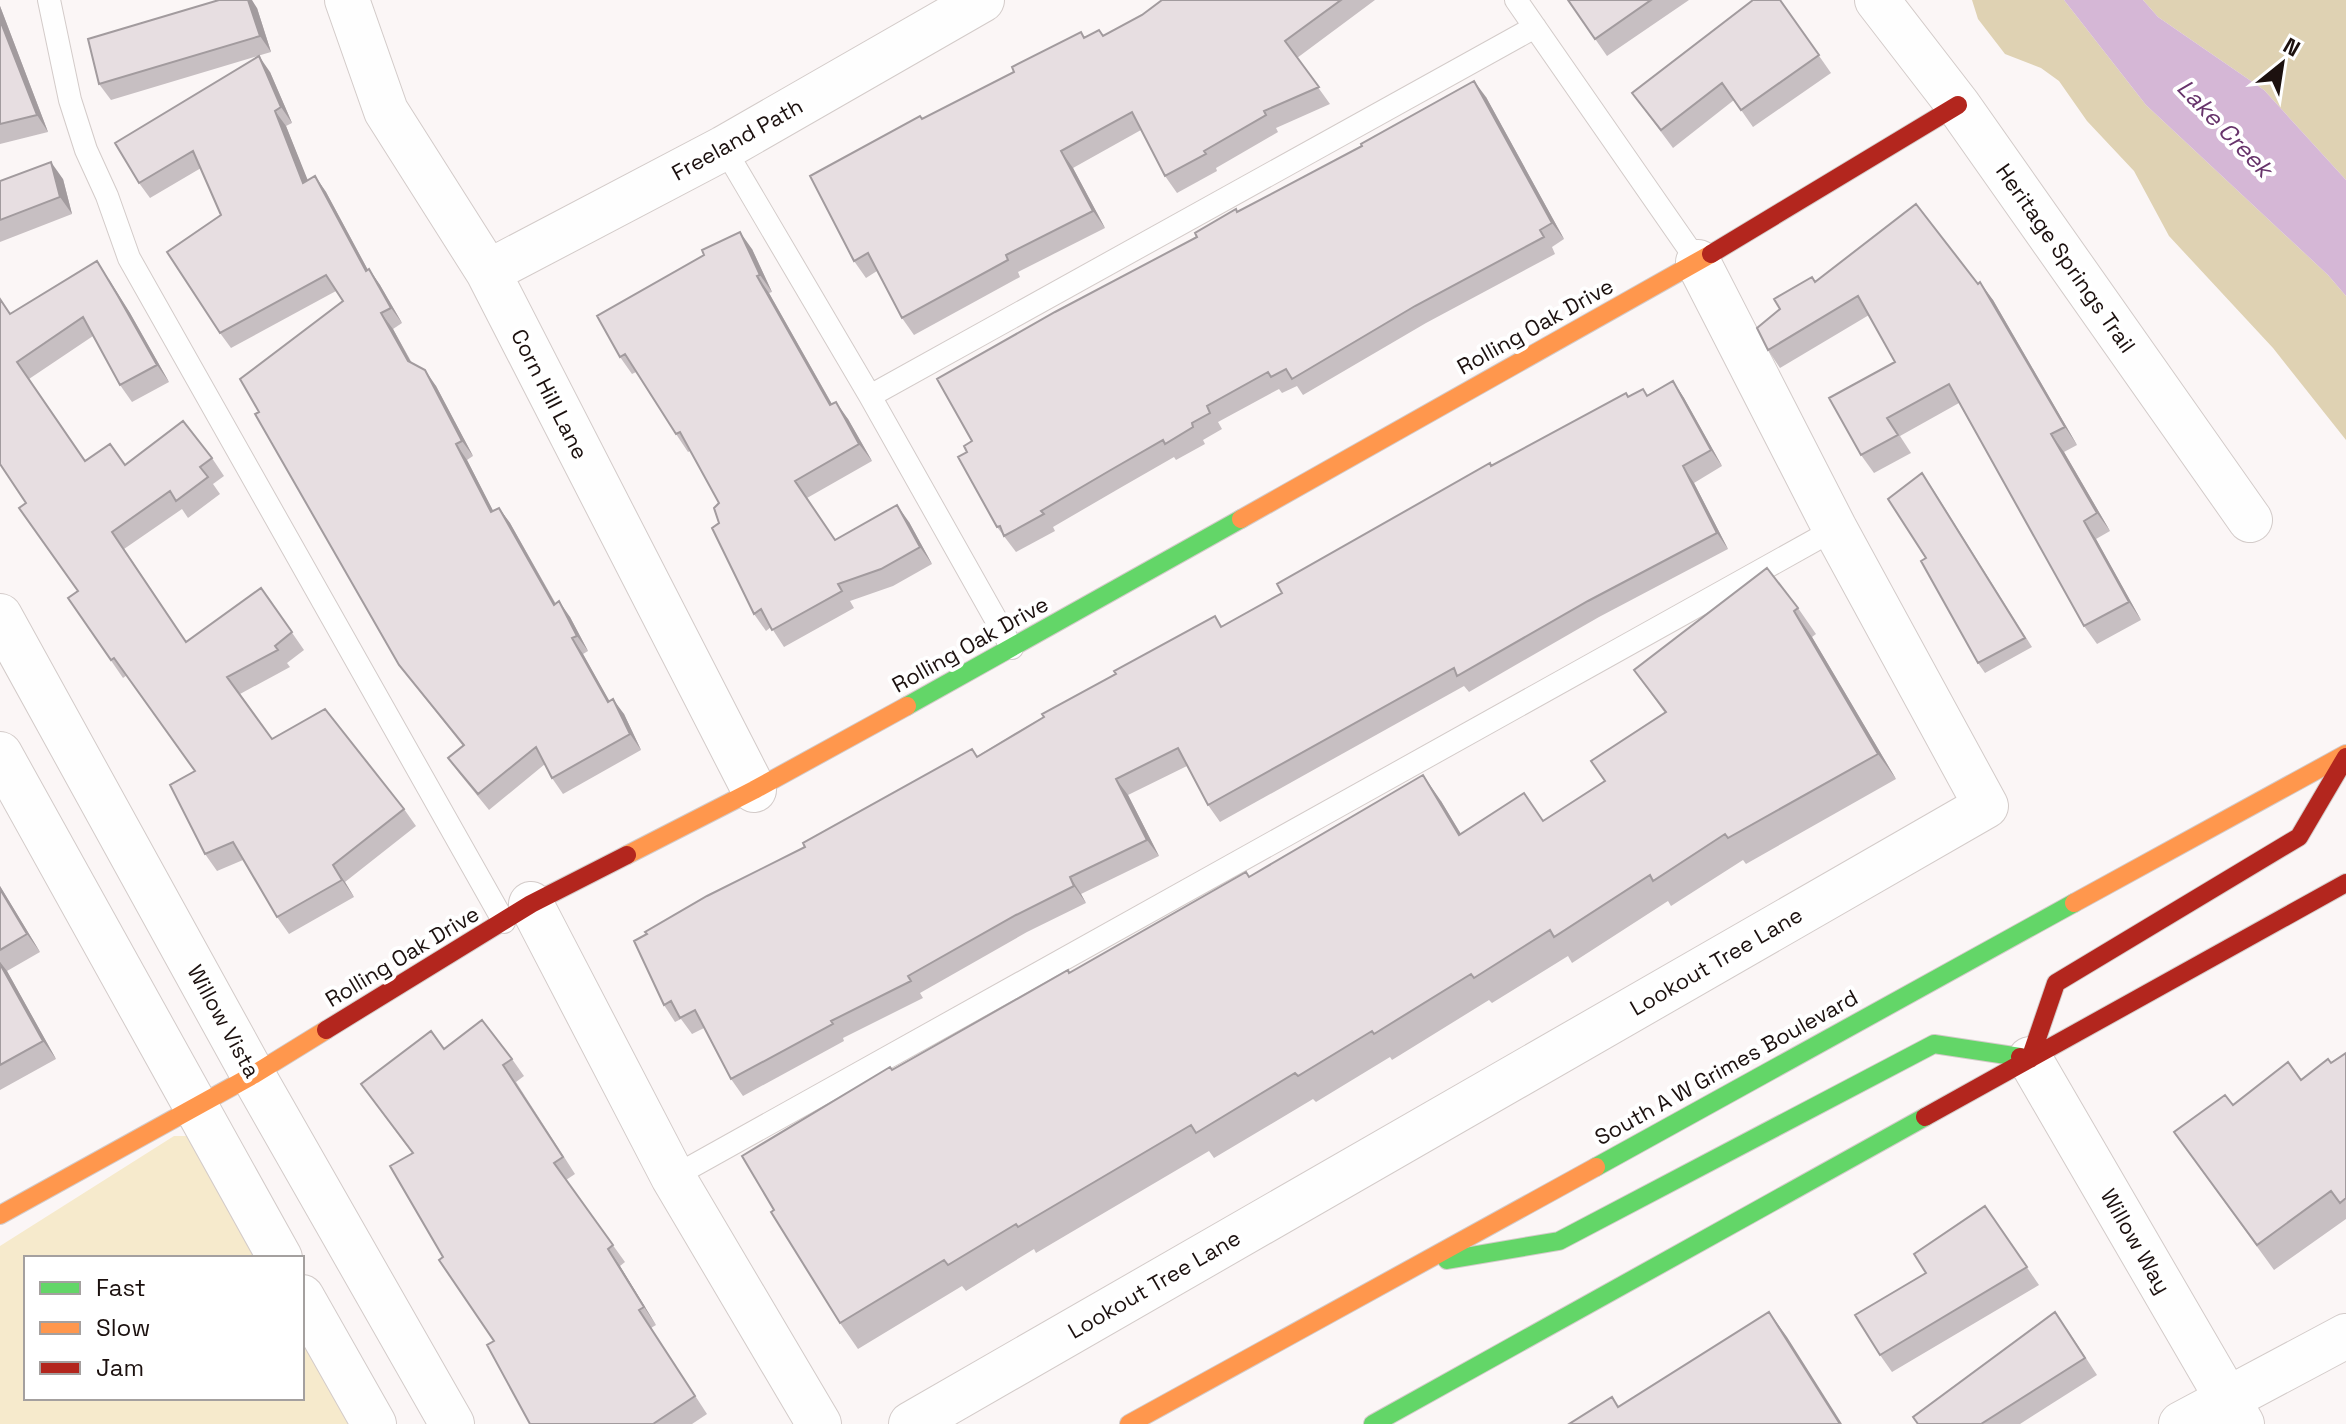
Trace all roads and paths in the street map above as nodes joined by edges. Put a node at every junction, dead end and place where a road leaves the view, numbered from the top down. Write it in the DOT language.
graph roads {
  1 [pos="49,0"];
  2 [pos="347,0"];
  3 [pos="982,0"];
  4 [pos="1516,0"];
  5 [pos="1877,0"];
  6 [pos="1535,27"];
  7 [pos="1958,105"];
  8 [pos="724,148"];
  9 [pos="1698,262"];
  10 [pos="488,272"];
  11 [pos="870,396"];
  12 [pos="2250,520"];
  13 [pos="1835,529"];
  14 [pos="0,616"];
  15 [pos="1012,648"];
  16 [pos="0,754"];
  17 [pos="2346,756"];
  18 [pos="754,790"];
  19 [pos="2346,883"];
  20 [pos="517,913"];
  21 [pos="2030,1059"];
  22 [pos="253,1075"];
  23 [pos="196,1107"];
  24 [pos="673,1177"];
  25 [pos="0,1215"];
  26 [pos="279,1256"];
  27 [pos="1417,1264"];
  28 [pos="304,1301"];
  29 [pos="2346,1336"];
  30 [pos="2235,1411"];
  31 [pos="374,1424"];
  32 [pos="452,1424"];
  33 [pos="819,1424"];
  34 [pos="911,1424"];
  35 [pos="1129,1424"];
  36 [pos="1373,1424"];
  37 [pos="2181,1424"];
  1 -- 20 [label="lane"];
  2 -- 10 [label="street, Corn Hill Lane"];
  3 -- 8 [label="street, Freeland Path"];
  4 -- 6 [label="lane"];
  5 -- 7 [label="street, Heritage Springs Trail"];
  6 -- 9 [label="lane"];
  6 -- 11 [label="lane"];
  7 -- 9 [label="main road, Rolling Oak Drive"];
  7 -- 12 [label="street, Heritage Springs Trail"];
  8 -- 10 [label="street, Freeland Path"];
  8 -- 11 [label="lane"];
  9 -- 13 [label="street, Lookout Tree Lane"];
  9 -- 15 [label="main road, Rolling Oak Drive"];
  10 -- 18 [label="street, Corn Hill Lane"];
  11 -- 15 [label="lane"];
  13 -- 24 [label="lane"];
  13 -- 34 [label="street, Lookout Tree Lane"];
  14 -- 22 [label="street, Willow Vista"];
  15 -- 18 [label="main road, Rolling Oak Drive"];
  16 -- 23 [label="street"];
  17 -- 21 [label="main road"];
  17 -- 27 [label="main road, South A W Grimes Boulevard"];
  18 -- 20 [label="main road, Rolling Oak Drive"];
  19 -- 21 [label="main road"];
  20 -- 22 [label="main road, Rolling Oak Drive"];
  20 -- 24 [label="street"];
  21 -- 27 [label="main road"];
  21 -- 30 [label="street, Willow Way"];
  21 -- 36 [label="main road"];
  22 -- 23 [label="main road, Rolling Oak Drive"];
  22 -- 32 [label="street, Willow Vista"];
  23 -- 25 [label="main road, Rolling Oak Drive"];
  23 -- 26 [label="street"];
  24 -- 33 [label="street"];
  27 -- 35 [label="main road, South A W Grimes Boulevard"];
  28 -- 31 [label="street"];
  29 -- 30 [label="street"];
  30 -- 37 [label="street"];
}
